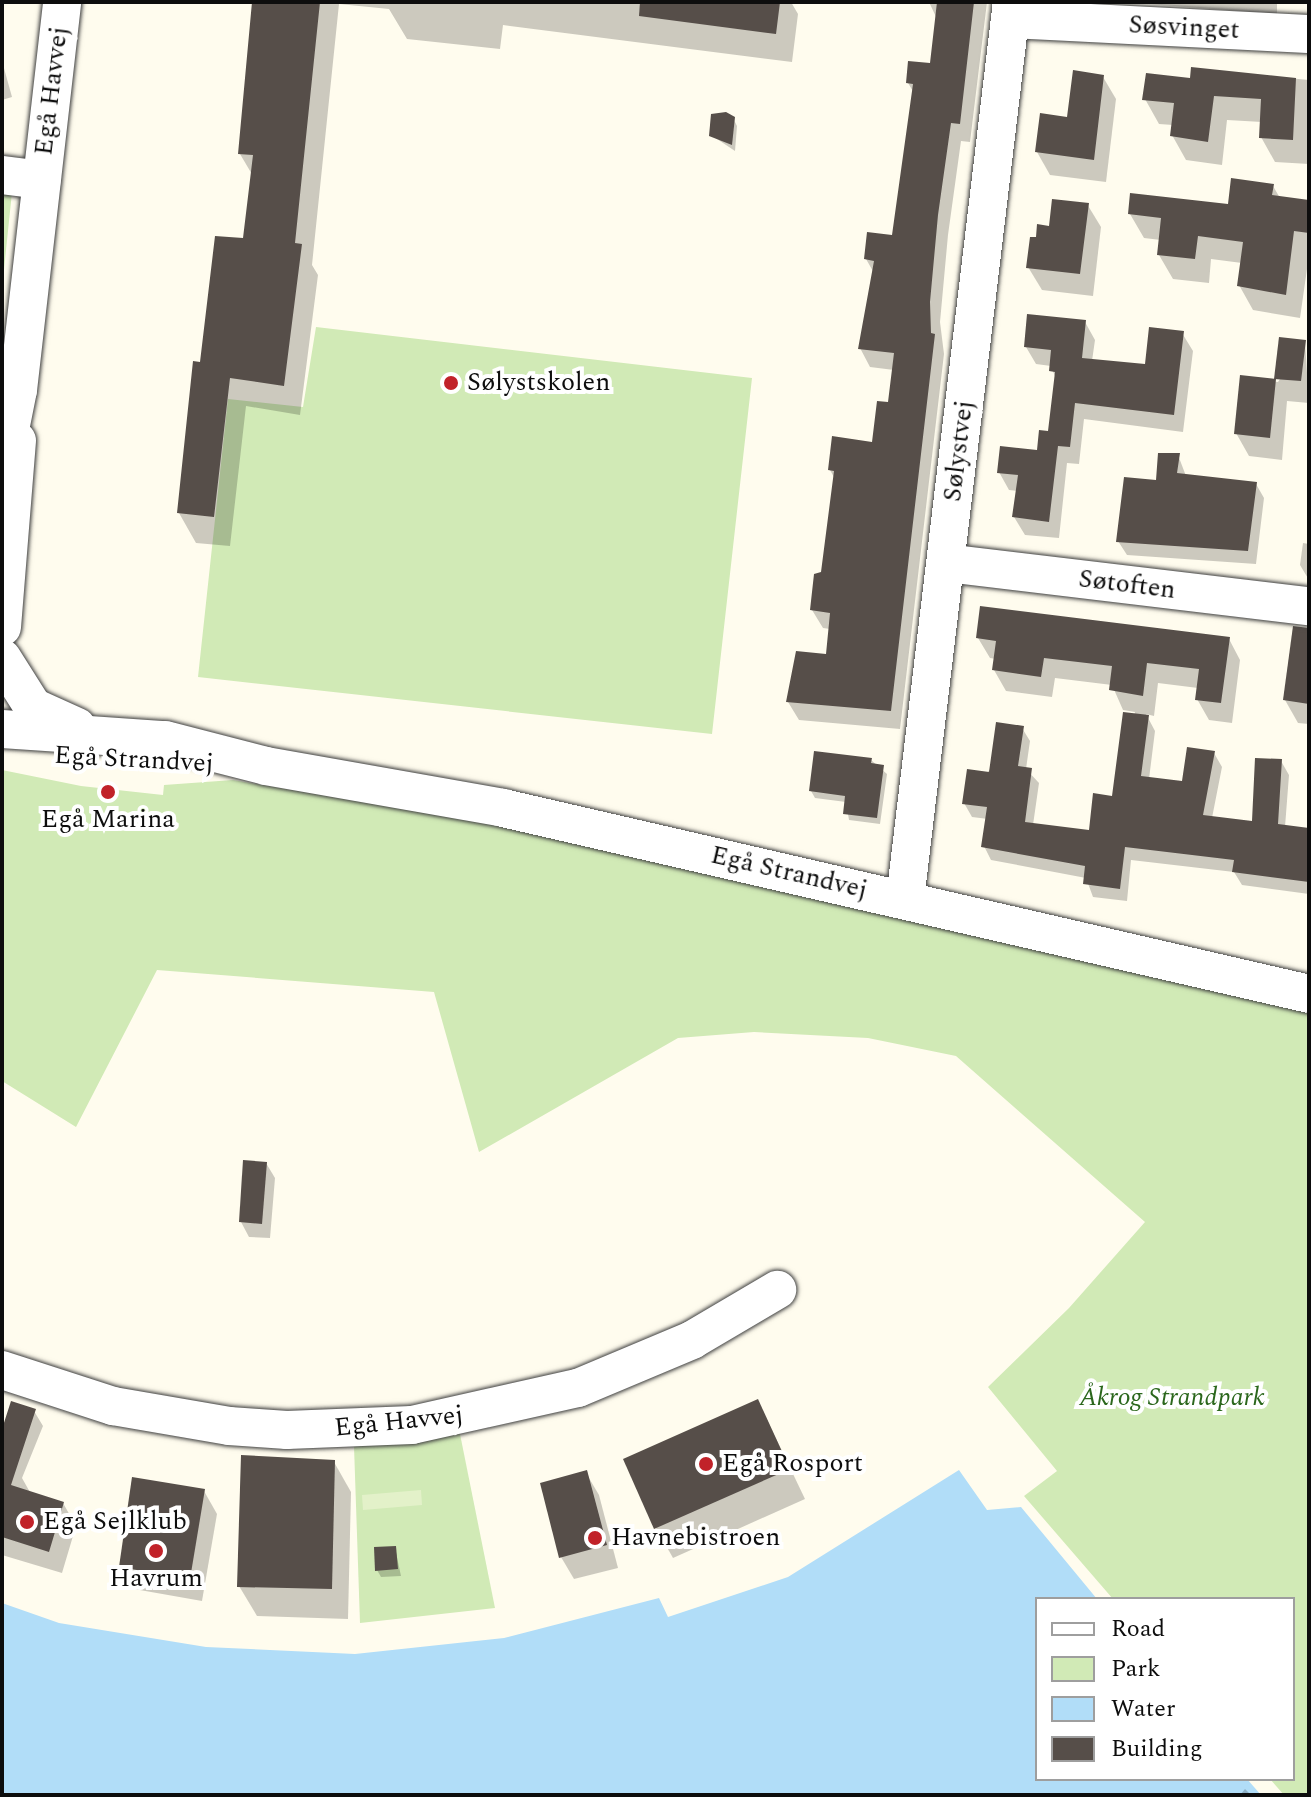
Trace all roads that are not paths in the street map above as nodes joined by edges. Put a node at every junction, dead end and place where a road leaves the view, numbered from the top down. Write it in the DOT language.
graph roads {
  1 [pos="62,2"];
  2 [pos="1011,10"];
  3 [pos="1309,34"];
  4 [pos="2,175"];
  5 [pos="42,180"];
  6 [pos="18,390"];
  7 [pos="2,470"];
  8 [pos="7,530"];
  9 [pos="946,563"];
  10 [pos="1309,606"];
  11 [pos="2,627"];
  12 [pos="2,658"];
  13 [pos="2,729"];
  14 [pos="118,737"];
  15 [pos="2,753"];
  16 [pos="266,766"];
  17 [pos="905,900"];
  18 [pos="1309,994"];
  19 [pos="777,1290"];
  20 [pos="2,1370"];
  1 -- 5 [label="street, Egå Havvej"];
  2 -- 3 [label="street, Søsvinget"];
  2 -- 9 [label="street, Sølystvej"];
  4 -- 5 [label="street, Egå Havvej"];
  5 -- 6 [label="street, Egå Havvej"];
  6 -- 7 [label="street, Egå Havvej"];
  6 -- 8 [label="street, Egå Havvej"];
  8 -- 11 [label="street, Egå Havvej"];
  9 -- 10 [label="street, Søtoften"];
  9 -- 17 [label="street, Sølystvej"];
  12 -- 14 [label="street"];
  13 -- 14 [label="street, Egå Strandvej"];
  14 -- 16 [label="street, Egå Strandvej"];
  15 -- 16 [label="street, Egå Strandvej"];
  16 -- 17 [label="street, Egå Strandvej"];
  17 -- 18 [label="street, Egå Strandvej"];
  19 -- 20 [label="street, Egå Havvej"];
}
